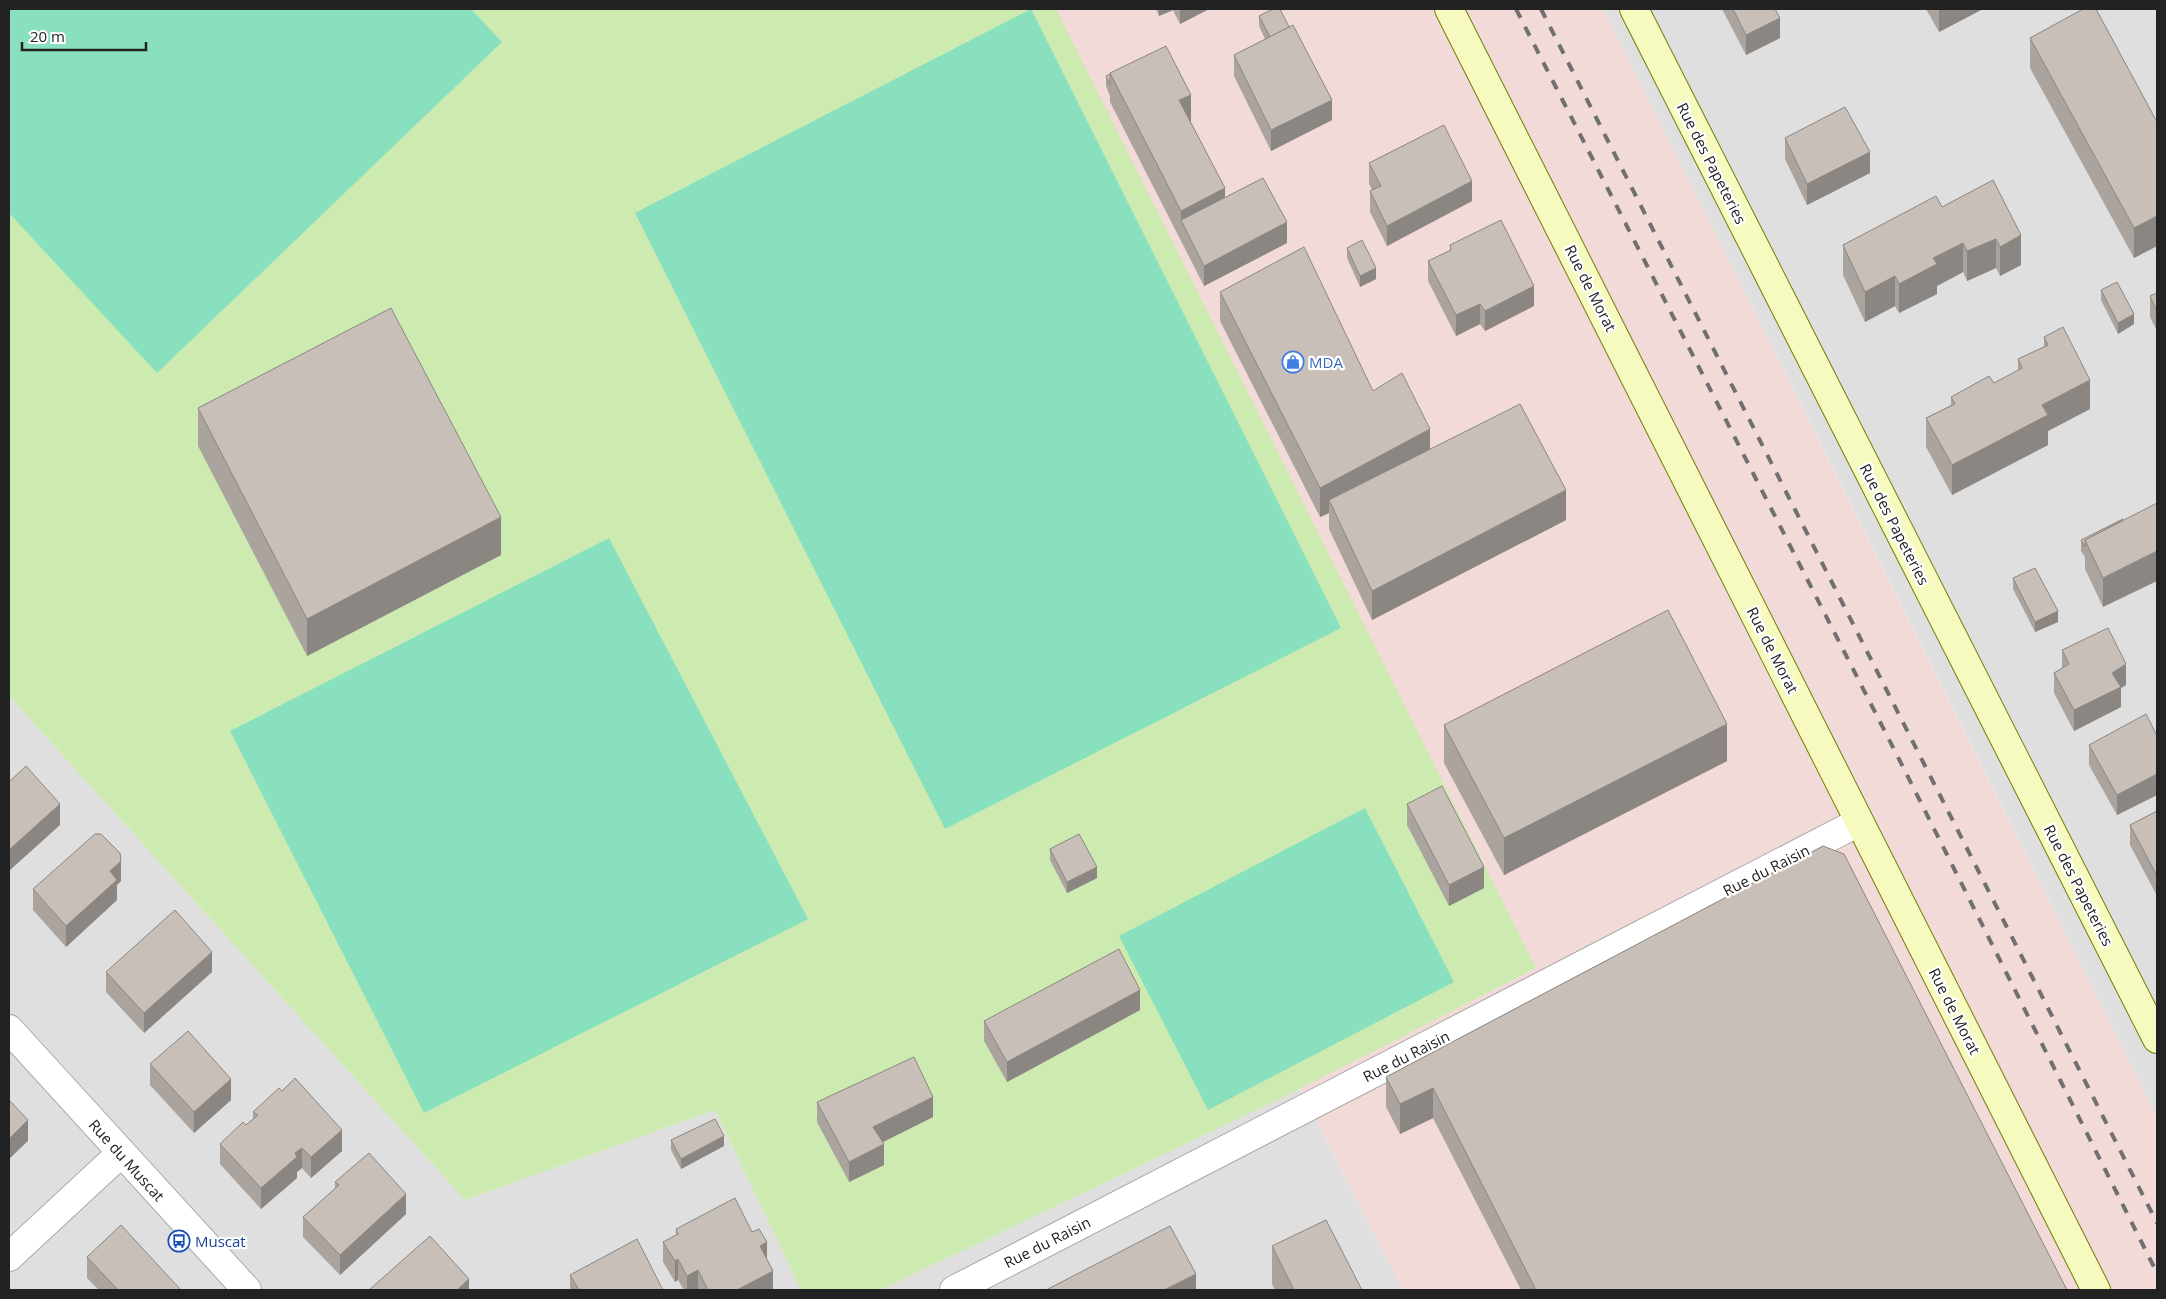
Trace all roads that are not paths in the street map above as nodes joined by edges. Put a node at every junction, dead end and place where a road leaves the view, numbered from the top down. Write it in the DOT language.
graph roads {
  1 [pos="1449,9"];
  2 [pos="1634,9"];
  3 [pos="1859,822"];
  4 [pos="9,1029"];
  5 [pos="2157,1039"];
  6 [pos="121,1153"];
  7 [pos="9,1256"];
  8 [pos="247,1290"];
  9 [pos="954,1290"];
  10 [pos="2096,1290"];
  1 -- 3 [label="street, Rue de Morat"];
  2 -- 5 [label="street, Rue des Papeteries"];
  3 -- 9 [label="street, Rue du Raisin"];
  3 -- 10 [label="street, Rue de Morat"];
  4 -- 6 [label="street, Rue du Muscat"];
  6 -- 7 [label="street"];
  6 -- 8 [label="street, Rue du Muscat"];
}
